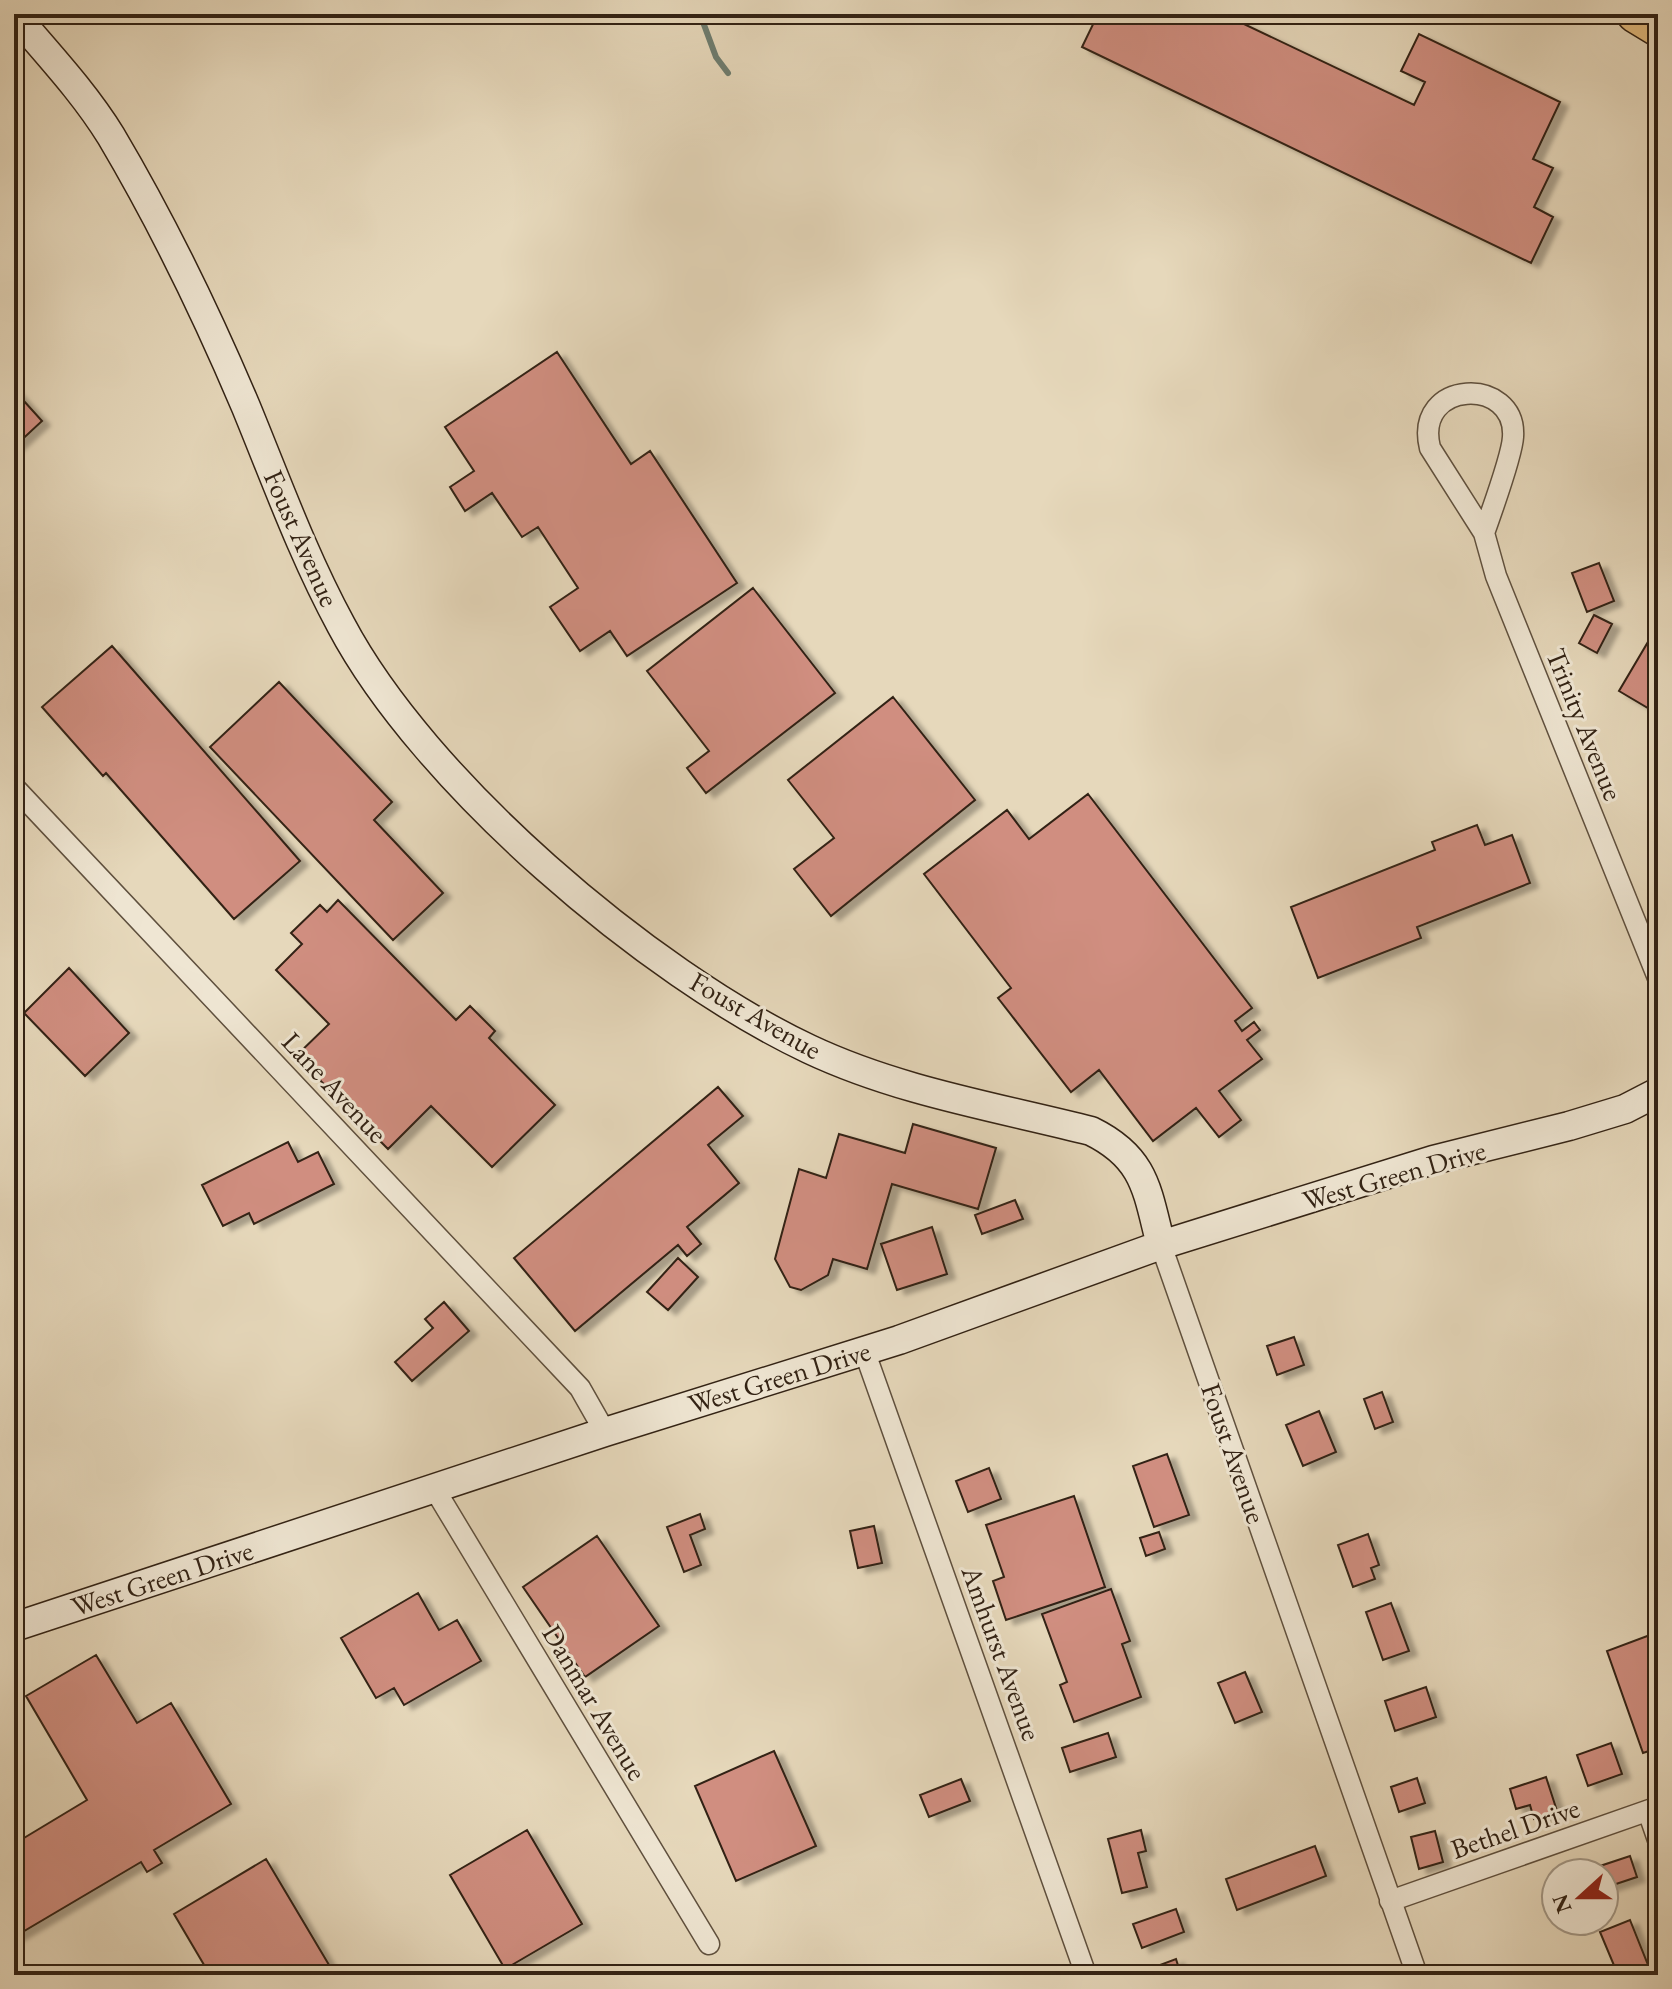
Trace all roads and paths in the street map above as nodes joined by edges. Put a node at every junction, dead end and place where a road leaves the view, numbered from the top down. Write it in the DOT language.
graph roads {
  1 [pos="14,14"];
  2 [pos="1635,14"];
  3 [pos="1658,28"];
  4 [pos="1484,533"];
  5 [pos="14,787"];
  6 [pos="1658,978"];
  7 [pos="1658,1075"];
  8 [pos="1658,1092"];
  9 [pos="1625,1109"];
  10 [pos="1658,1115"];
  11 [pos="1544,1133"];
  12 [pos="1161,1245"];
  13 [pos="864,1350"];
  14 [pos="605,1432"];
  15 [pos="434,1488"];
  16 [pos="14,1627"];
  17 [pos="1653,1809"];
  18 [pos="1658,1840"];
  19 [pos="1390,1901"];
  20 [pos="709,1944"];
  21 [pos="1086,1975"];
  22 [pos="1417,1975"];
  1 -- 12 [label="main road, Foust Avenue"];
  2 -- 3 [label="highway"];
  4 -- 4 [label="street, Trinity Avenue"];
  4 -- 6 [label="street, Trinity Avenue"];
  5 -- 14 [label="street, Lane Avenue"];
  7 -- 11 [label="main road, West Green Drive"];
  8 -- 9 [label="main road, West Green Drive"];
  9 -- 10 [label="main road"];
  9 -- 11 [label="main road, West Green Drive"];
  11 -- 12 [label="main road, West Green Drive"];
  12 -- 13 [label="main road, West Green Drive"];
  12 -- 19 [label="street, Foust Avenue"];
  13 -- 14 [label="main road, West Green Drive"];
  13 -- 21 [label="street, Amhurst Avenue"];
  14 -- 15 [label="main road, West Green Drive"];
  15 -- 16 [label="main road, West Green Drive"];
  15 -- 20 [label="street, Danmar Avenue"];
  17 -- 18 [label="street"];
  17 -- 19 [label="street, Bethel Drive"];
  19 -- 22 [label="street, Foust Avenue"];
}
